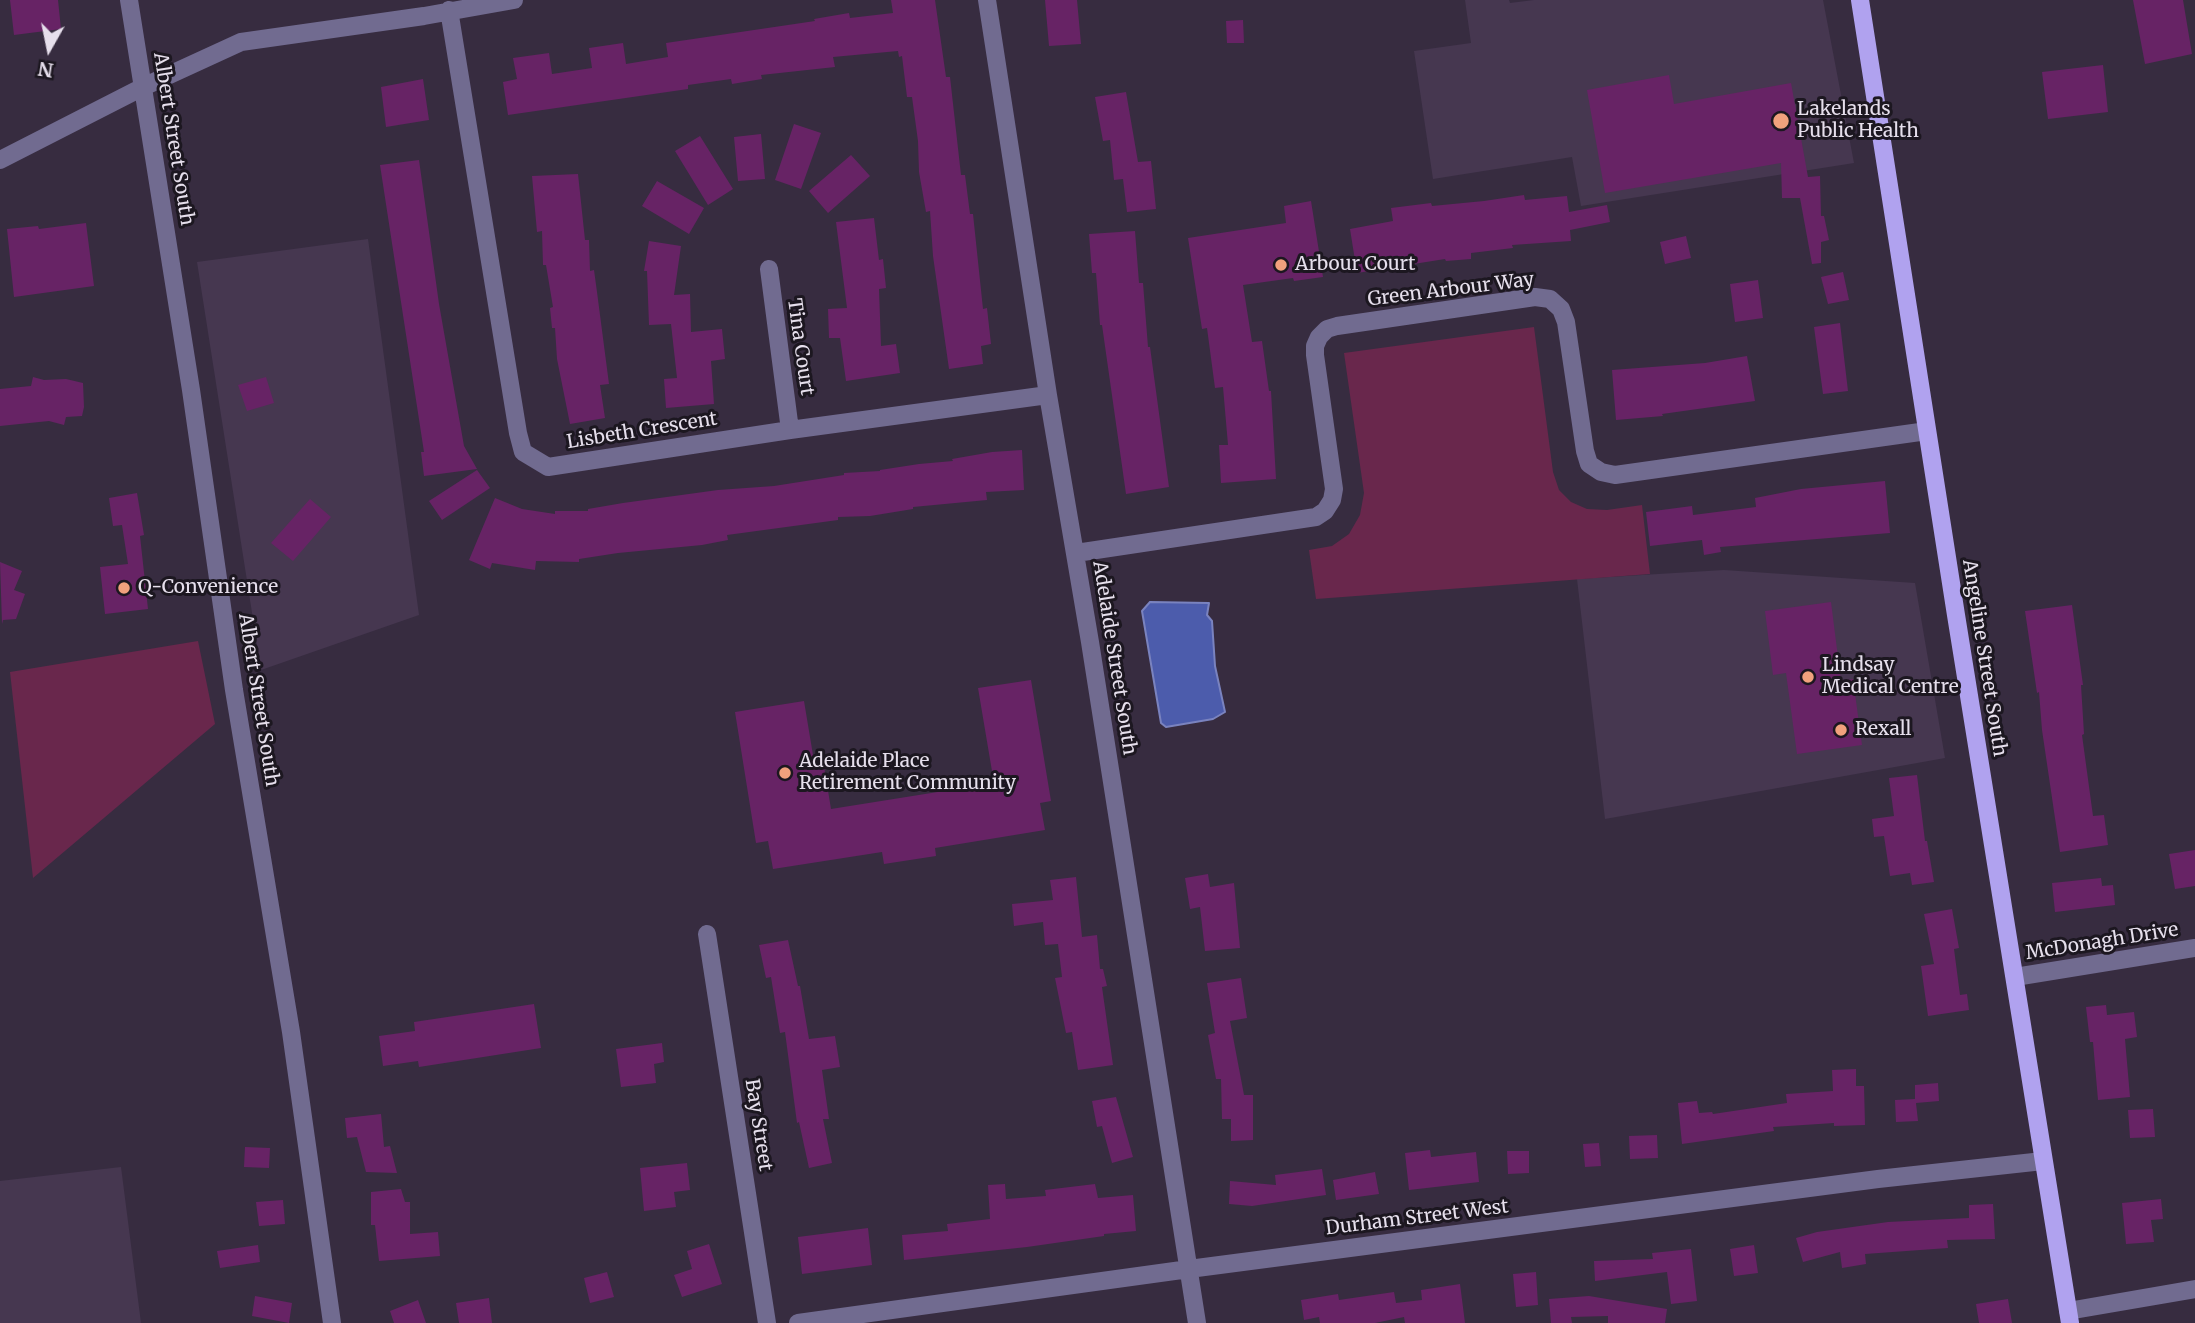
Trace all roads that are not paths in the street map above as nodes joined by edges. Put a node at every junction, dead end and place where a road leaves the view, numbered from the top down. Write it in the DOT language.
graph roads {
  1 [pos="129,0"];
  2 [pos="514,0"];
  3 [pos="987,0"];
  4 [pos="1860,0"];
  5 [pos="449,10"];
  6 [pos="143,87"];
  7 [pos="0,160"];
  8 [pos="769,269"];
  9 [pos="1048,395"];
  10 [pos="790,430"];
  11 [pos="1927,431"];
  12 [pos="1076,554"];
  13 [pos="706,934"];
  14 [pos="2195,948"];
  15 [pos="2015,976"];
  16 [pos="2043,1161"];
  17 [pos="1189,1269"];
  18 [pos="2195,1289"];
  19 [pos="2069,1317"];
  20 [pos="332,1323"];
  21 [pos="767,1323"];
  22 [pos="798,1323"];
  23 [pos="1197,1323"];
  1 -- 6 [label="street, Albert Street South"];
  2 -- 5 [label="street"];
  3 -- 9 [label="street, Adelaide Street South"];
  4 -- 11 [label="main road, Angeline Street South"];
  5 -- 6 [label="street"];
  5 -- 10 [label="street, Lisbeth Crescent"];
  6 -- 7 [label="street"];
  6 -- 20 [label="street, Albert Street South"];
  8 -- 10 [label="street, Tina Court"];
  9 -- 10 [label="street, Lisbeth Crescent"];
  9 -- 12 [label="street, Adelaide Street South"];
  11 -- 12 [label="street, Green Arbour Way"];
  11 -- 15 [label="main road, Angeline Street South"];
  12 -- 17 [label="street, Adelaide Street South"];
  13 -- 21 [label="street, Bay Street"];
  14 -- 15 [label="street, McDonagh Drive"];
  15 -- 16 [label="main road, Angeline Street South"];
  16 -- 17 [label="street, Durham Street West"];
  16 -- 19 [label="main road, Angeline Street South"];
  17 -- 22 [label="street, Durham Street West"];
  17 -- 23 [label="street, Adelaide Street South"];
  18 -- 19 [label="street"];
}
